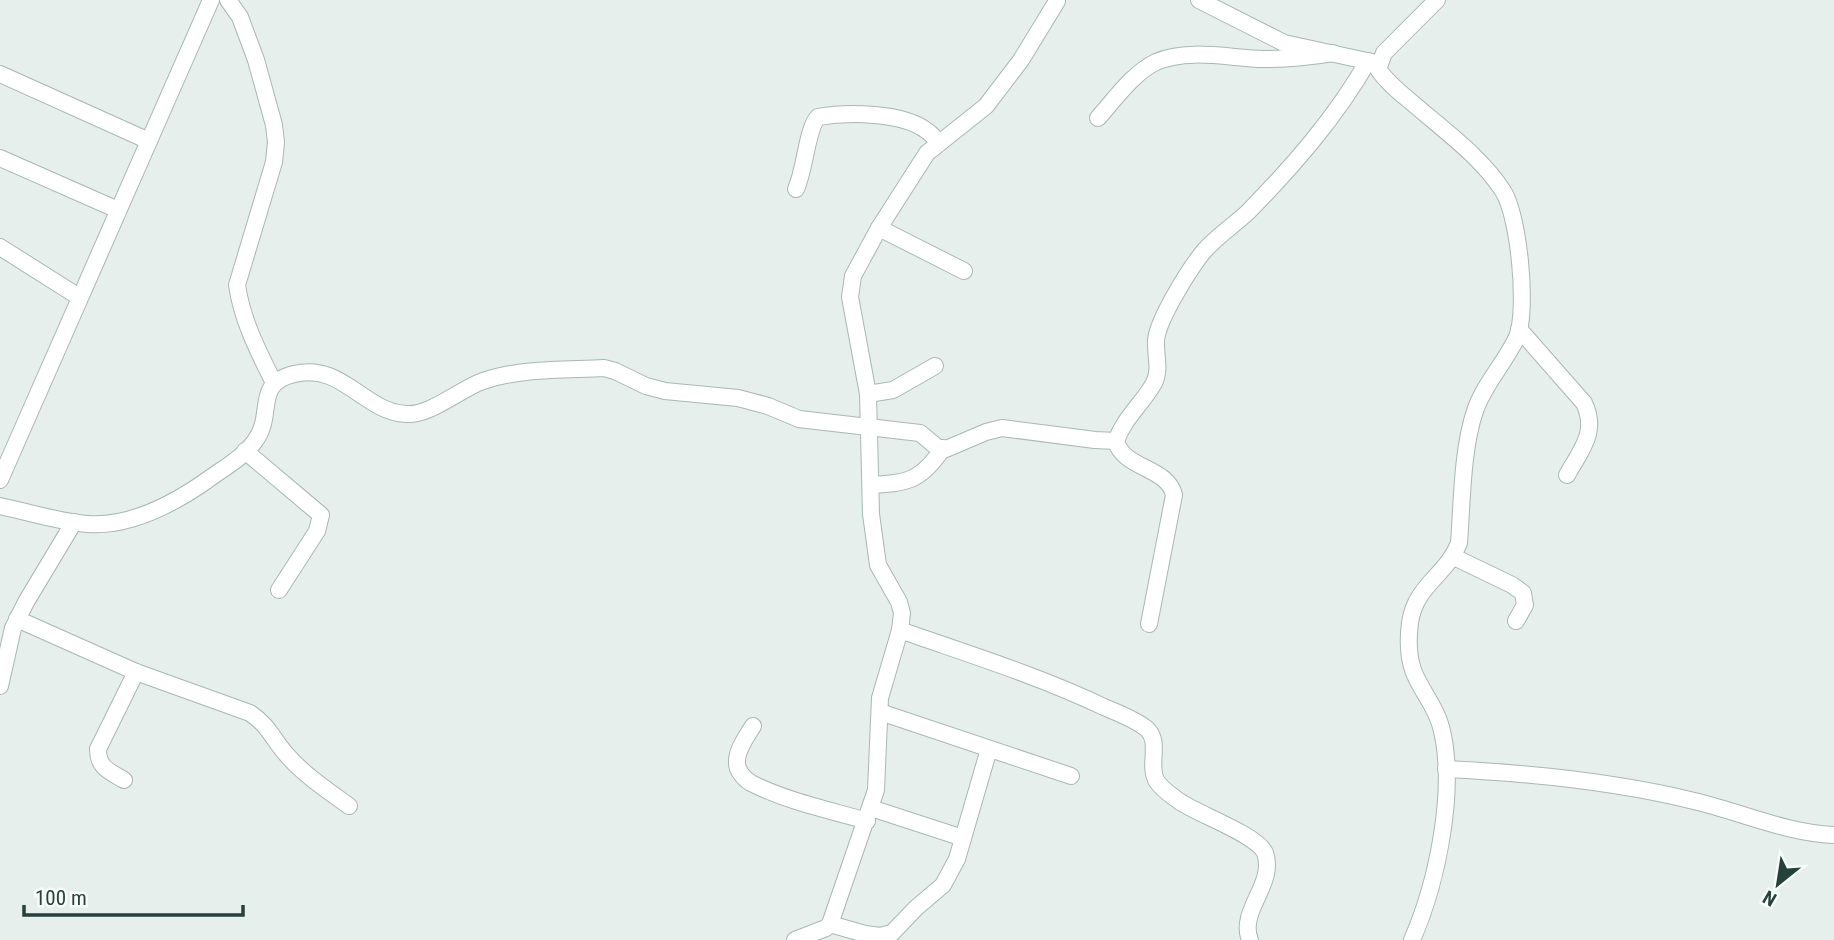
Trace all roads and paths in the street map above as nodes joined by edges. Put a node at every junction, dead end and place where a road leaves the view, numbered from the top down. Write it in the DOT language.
graph roads {
  1 [pos="211,0"];
  2 [pos="229,0"];
  3 [pos="1199,0"];
  4 [pos="1437,0"];
  5 [pos="1057,1"];
  6 [pos="1333,53"];
  7 [pos="1373,62"];
  8 [pos="0,74"];
  9 [pos="1098,118"];
  10 [pos="149,141"];
  11 [pos="939,143"];
  12 [pos="0,158"];
  13 [pos="796,190"];
  14 [pos="118,210"];
  15 [pos="879,228"];
  16 [pos="0,247"];
  17 [pos="964,271"];
  18 [pos="79,297"];
  19 [pos="1519,329"];
  20 [pos="934,366"];
  21 [pos="274,383"];
  22 [pos="868,394"];
  23 [pos="869,427"];
  24 [pos="1116,441"];
  25 [pos="943,448"];
  26 [pos="245,451"];
  27 [pos="1567,475"];
  28 [pos="0,480"];
  29 [pos="871,485"];
  30 [pos="0,506"];
  31 [pos="74,522"];
  32 [pos="1454,557"];
  33 [pos="279,590"];
  34 [pos="18,619"];
  35 [pos="1516,621"];
  36 [pos="1149,624"];
  37 [pos="900,630"];
  38 [pos="136,672"];
  39 [pos="0,686"];
  40 [pos="880,712"];
  41 [pos="753,726"];
  42 [pos="989,749"];
  43 [pos="1446,769"];
  44 [pos="1070,776"];
  45 [pos="124,780"];
  46 [pos="349,806"];
  47 [pos="869,815"];
  48 [pos="1834,835"];
  49 [pos="963,838"];
  50 [pos="830,924"];
  51 [pos="1245,938"];
  52 [pos="795,940"];
  53 [pos="1412,940"];
  1 -- 10 [label="street"];
  2 -- 21 [label="street"];
  3 -- 6 [label="street"];
  4 -- 7 [label="street"];
  5 -- 11 [label="street"];
  6 -- 7 [label="street"];
  6 -- 9 [label="street"];
  7 -- 19 [label="street"];
  7 -- 24 [label="street"];
  8 -- 10 [label="street"];
  10 -- 14 [label="street"];
  11 -- 13 [label="street"];
  11 -- 15 [label="street"];
  12 -- 14 [label="street"];
  14 -- 18 [label="street"];
  15 -- 17 [label="street"];
  15 -- 22 [label="street"];
  16 -- 18 [label="street"];
  18 -- 28 [label="street"];
  19 -- 27 [label="street"];
  19 -- 32 [label="street"];
  20 -- 22 [label="street"];
  21 -- 23 [label="street"];
  21 -- 26 [label="street"];
  22 -- 23 [label="street"];
  23 -- 25 [label="street"];
  23 -- 29 [label="street"];
  24 -- 25 [label="street"];
  24 -- 36 [label="street"];
  25 -- 29 [label="street"];
  26 -- 31 [label="street"];
  26 -- 33 [label="street"];
  29 -- 37 [label="street"];
  30 -- 31 [label="street"];
  31 -- 34 [label="street"];
  32 -- 35 [label="street"];
  32 -- 43 [label="street"];
  34 -- 38 [label="street"];
  34 -- 39 [label="street"];
  37 -- 40 [label="street"];
  37 -- 51 [label="street"];
  38 -- 45 [label="street"];
  38 -- 46 [label="street"];
  40 -- 42 [label="street"];
  40 -- 47 [label="street"];
  41 -- 47 [label="street"];
  42 -- 44 [label="street"];
  42 -- 49 [label="street"];
  43 -- 48 [label="street"];
  43 -- 53 [label="street"];
  47 -- 49 [label="street"];
  47 -- 50 [label="street"];
  49 -- 50 [label="street"];
  50 -- 52 [label="street"];
}
